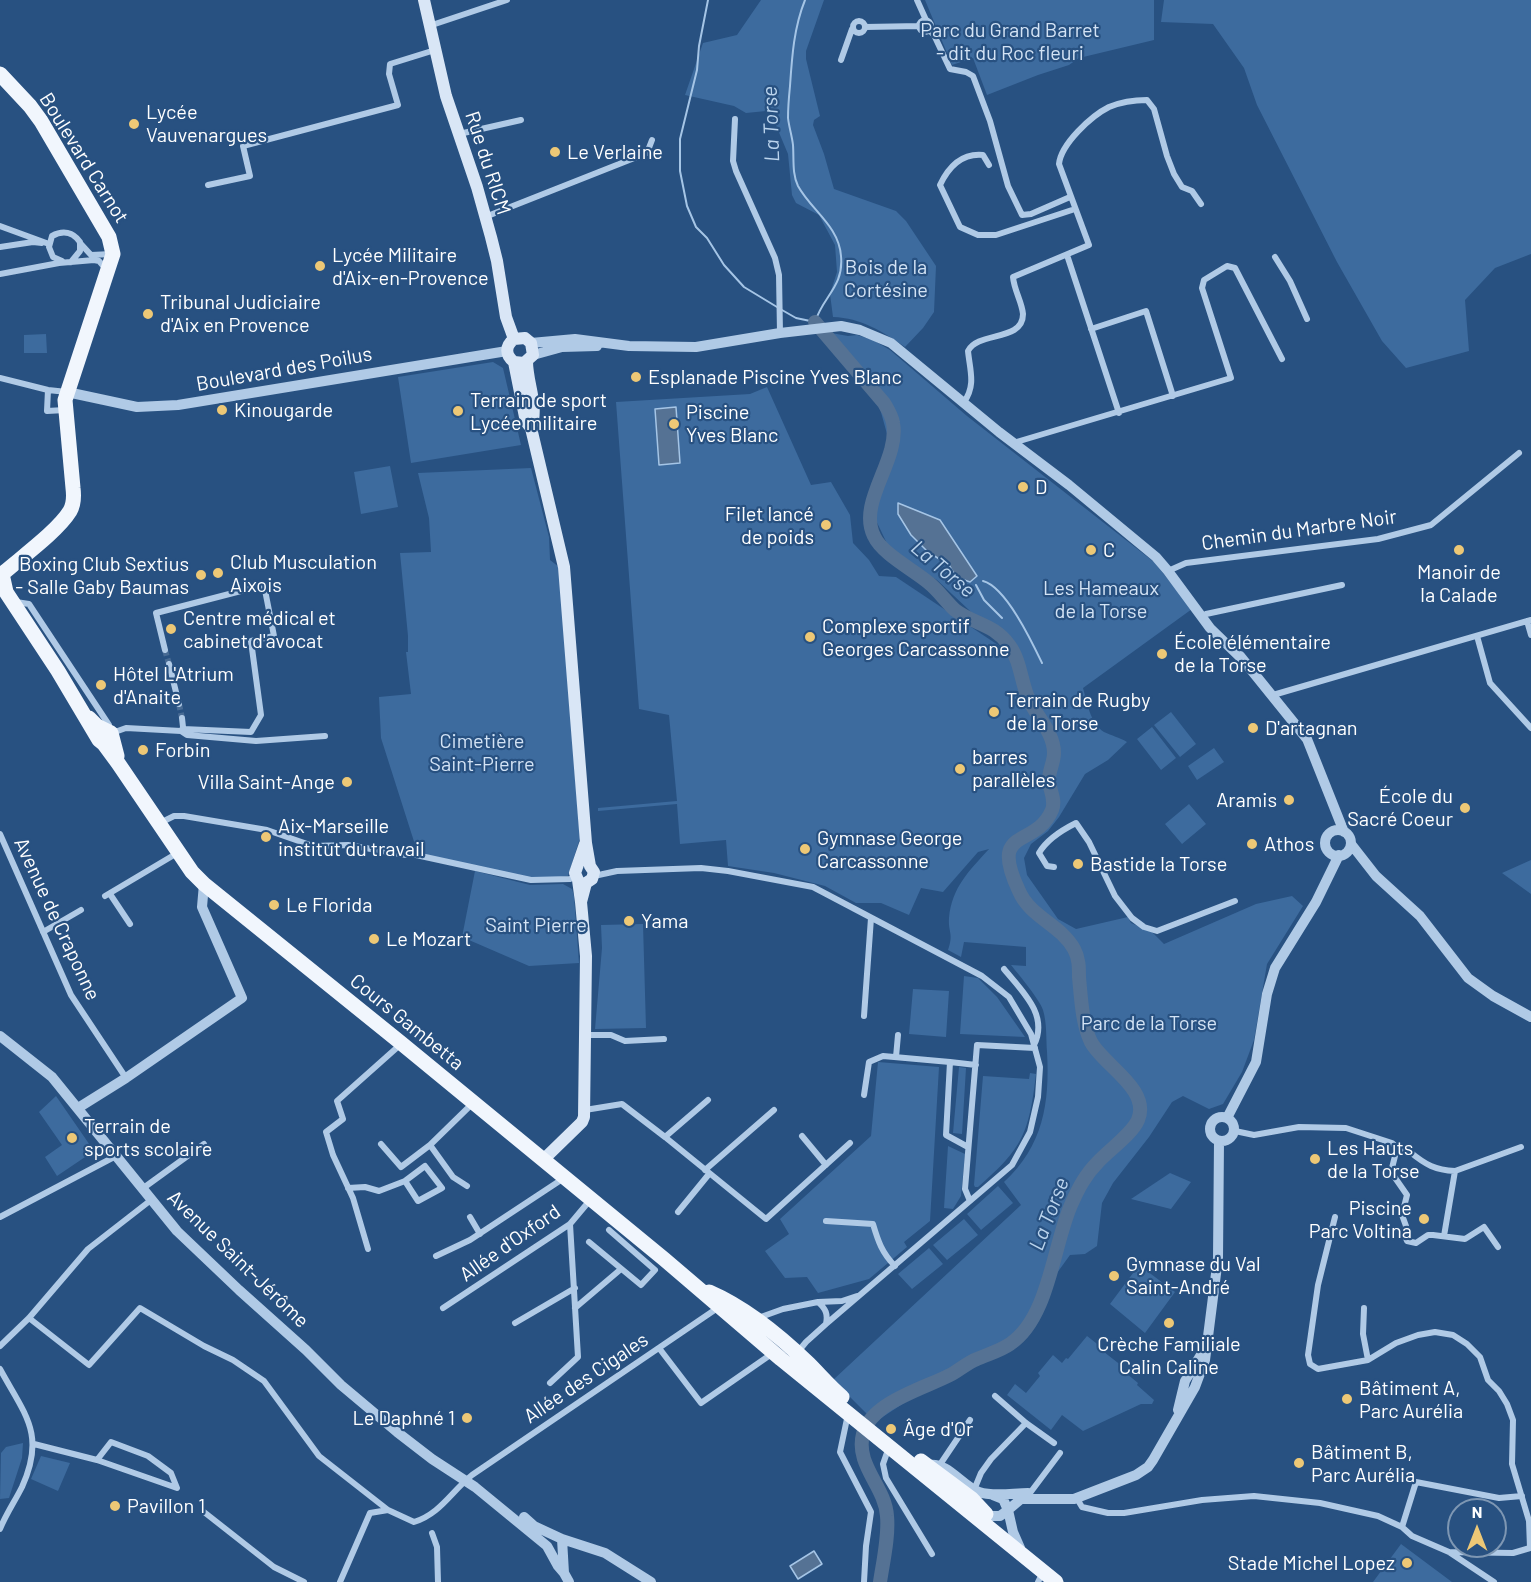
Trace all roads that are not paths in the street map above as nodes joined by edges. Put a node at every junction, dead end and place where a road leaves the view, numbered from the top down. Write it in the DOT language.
graph roads {
  1 [pos="424,0"];
  2 [pos="507,0"];
  3 [pos="917,0"];
  4 [pos="926,20"];
  5 [pos="920,26"];
  6 [pos="429,27"];
  7 [pos="929,30"];
  8 [pos="435,50"];
  9 [pos="841,60"];
  10 [pos="0,74"];
  11 [pos="735,119"];
  12 [pos="521,120"];
  13 [pos="459,134"];
  14 [pos="652,140"];
  15 [pos="989,165"];
  16 [pos="208,185"];
  17 [pos="1070,197"];
  18 [pos="1201,204"];
  19 [pos="1075,209"];
  20 [pos="484,217"];
  21 [pos="0,226"];
  22 [pos="80,242"];
  23 [pos="49,244"];
  24 [pos="0,247"];
  25 [pos="113,254"];
  26 [pos="1067,255"];
  27 [pos="1275,257"];
  28 [pos="68,262"];
  29 [pos="108,272"];
  30 [pos="0,274"];
  31 [pos="1306,319"];
  32 [pos="1091,329"];
  33 [pos="780,333"];
  34 [pos="514,339"];
  35 [pos="507,351"];
  36 [pos="531,353"];
  37 [pos="1282,359"];
  38 [pos="514,362"];
  39 [pos="0,378"];
  40 [pos="48,390"];
  41 [pos="67,392"];
  42 [pos="1173,396"];
  43 [pos="964,402"];
  44 [pos="65,410"];
  45 [pos="1119,412"];
  46 [pos="531,428"];
  47 [pos="1013,443"];
  48 [pos="1519,453"];
  49 [pos="1168,571"];
  50 [pos="1,575"];
  51 [pos="1342,585"];
  52 [pos="6,599"];
  53 [pos="1204,616"];
  54 [pos="1529,620"];
  55 [pos="1531,635"];
  56 [pos="1477,636"];
  57 [pos="165,650"];
  58 [pos="169,664"];
  59 [pos="1273,695"];
  60 [pos="179,704"];
  61 [pos="182,718"];
  62 [pos="1531,728"];
  63 [pos="182,730"];
  64 [pos="107,736"];
  65 [pos="325,736"];
  66 [pos="1335,807"];
  67 [pos="159,823"];
  68 [pos="1331,831"];
  69 [pos="1344,832"];
  70 [pos="0,836"];
  71 [pos="1341,851"];
  72 [pos="179,852"];
  73 [pos="1054,867"];
  74 [pos="587,874"];
  75 [pos="210,889"];
  76 [pos="1235,902"];
  77 [pos="81,910"];
  78 [pos="871,918"];
  79 [pos="130,924"];
  80 [pos="43,932"];
  81 [pos="1004,969"];
  82 [pos="864,1016"];
  83 [pos="1531,1017"];
  84 [pos="0,1035"];
  85 [pos="584,1035"];
  86 [pos="898,1035"];
  87 [pos="664,1039"];
  88 [pos="401,1043"];
  89 [pos="1034,1046"];
  90 [pos="896,1057"];
  91 [pos="950,1062"];
  92 [pos="976,1065"];
  93 [pos="126,1078"];
  94 [pos="864,1095"];
  95 [pos="708,1100"];
  96 [pos="474,1102"];
  97 [pos="78,1107"];
  98 [pos="585,1110"];
  99 [pos="774,1110"];
  100 [pos="1227,1118"];
  101 [pos="1235,1131"];
  102 [pos="802,1136"];
  103 [pos="665,1137"];
  104 [pos="1219,1141"];
  105 [pos="850,1143"];
  106 [pos="204,1144"];
  107 [pos="381,1144"];
  108 [pos="430,1145"];
  109 [pos="968,1146"];
  110 [pos="1521,1147"];
  111 [pos="1397,1148"];
  112 [pos="116,1156"];
  113 [pos="543,1160"];
  114 [pos="826,1165"];
  115 [pos="1455,1171"];
  116 [pos="707,1172"];
  117 [pos="564,1178"];
  118 [pos="405,1181"];
  119 [pos="467,1186"];
  120 [pos="348,1188"];
  121 [pos="142,1189"];
  122 [pos="591,1199"];
  123 [pos="151,1200"];
  124 [pos="970,1201"];
  125 [pos="678,1212"];
  126 [pos="0,1217"];
  127 [pos="470,1217"];
  128 [pos="1335,1218"];
  129 [pos="826,1221"];
  130 [pos="570,1224"];
  131 [pos="609,1230"];
  132 [pos="480,1234"];
  133 [pos="1444,1236"];
  134 [pos="589,1242"];
  135 [pos="1498,1247"];
  136 [pos="368,1249"];
  137 [pos="436,1256"];
  138 [pos="895,1266"];
  139 [pos="621,1269"];
  140 [pos="575,1288"];
  141 [pos="863,1294"];
  142 [pos="818,1302"];
  143 [pos="722,1303"];
  144 [pos="443,1308"];
  145 [pos="576,1308"];
  146 [pos="1364,1308"];
  147 [pos="752,1317"];
  148 [pos="29,1318"];
  149 [pos="515,1323"];
  150 [pos="826,1324"];
  151 [pos="0,1346"];
  152 [pos="659,1348"];
  153 [pos="774,1353"];
  154 [pos="797,1353"];
  155 [pos="1368,1360"];
  156 [pos="0,1369"];
  157 [pos="550,1383"];
  158 [pos="822,1385"];
  159 [pos="995,1396"];
  160 [pos="848,1413"];
  161 [pos="970,1420"];
  162 [pos="866,1423"];
  163 [pos="1026,1423"];
  164 [pos="1054,1443"];
  165 [pos="34,1444"];
  166 [pos="889,1447"];
  167 [pos="1060,1453"];
  168 [pos="97,1460"];
  169 [pos="929,1463"];
  170 [pos="469,1478"];
  171 [pos="933,1482"];
  172 [pos="974,1490"];
  173 [pos="1030,1493"];
  174 [pos="990,1494"];
  175 [pos="1082,1494"];
  176 [pos="1522,1496"];
  177 [pos="1053,1499"];
  178 [pos="1528,1503"];
  179 [pos="1082,1507"];
  180 [pos="1091,1509"];
  181 [pos="388,1510"];
  182 [pos="1008,1510"];
  183 [pos="204,1512"];
  184 [pos="982,1516"];
  185 [pos="1402,1527"];
  186 [pos="0,1529"];
  187 [pos="432,1533"];
  188 [pos="556,1545"];
  189 [pos="1020,1548"];
  190 [pos="1530,1548"];
  191 [pos="1447,1551"];
  192 [pos="1507,1553"];
  193 [pos="932,1554"];
  194 [pos="1458,1558"];
  195 [pos="1042,1574"];
  196 [pos="566,1577"];
  197 [pos="304,1582"];
  198 [pos="340,1582"];
  199 [pos="438,1582"];
  200 [pos="651,1582"];
  201 [pos="864,1582"];
  202 [pos="1056,1582"];
  203 [pos="1063,1582"];
  204 [pos="1494,1582"];
  1 -- 6 [label="main road, Rue du RICM"];
  2 -- 6 [label="street"];
  3 -- 4 [label="street"];
  4 -- 5 [label="street"];
  4 -- 7 [label="street"];
  5 -- 7 [label="street"];
  5 -- 9 [label="street"];
  6 -- 8 [label="main road, Rue du RICM"];
  7 -- 17 [label="street"];
  8 -- 13 [label="main road, Rue du RICM"];
  8 -- 16 [label="street"];
  10 -- 25 [label="main road, Boulevard Carnot"];
  11 -- 33 [label="street"];
  12 -- 13 [label="street"];
  13 -- 20 [label="main road, Rue du RICM"];
  14 -- 20 [label="street"];
  15 -- 19 [label="street"];
  17 -- 18 [label="street"];
  17 -- 19 [label="street"];
  19 -- 26 [label="street"];
  20 -- 34 [label="main road, Rue du RICM"];
  21 -- 23 [label="street"];
  22 -- 23 [label="street"];
  22 -- 25 [label="street"];
  22 -- 28 [label="street"];
  23 -- 24 [label="street"];
  23 -- 28 [label="street"];
  25 -- 29 [label="main road, Boulevard Carnot"];
  26 -- 32 [label="street"];
  26 -- 43 [label="street"];
  27 -- 31 [label="street"];
  28 -- 29 [label="street"];
  28 -- 30 [label="street"];
  29 -- 41 [label="main road, Boulevard Carnot"];
  32 -- 42 [label="street"];
  32 -- 45 [label="street"];
  33 -- 36 [label="street"];
  33 -- 43 [label="street"];
  34 -- 35 [label="main road"];
  34 -- 36 [label="main road"];
  35 -- 38 [label="main road"];
  35 -- 41 [label="street, Boulevard des Poilus"];
  36 -- 38 [label="main road"];
  36 -- 46 [label="main road"];
  37 -- 42 [label="street"];
  38 -- 46 [label="main road"];
  39 -- 40 [label="street"];
  40 -- 41 [label="street"];
  40 -- 44 [label="street"];
  41 -- 44 [label="main road, Boulevard Carnot"];
  42 -- 45 [label="street"];
  43 -- 47 [label="street"];
  44 -- 50 [label="main road, Boulevard Carnot"];
  45 -- 47 [label="street"];
  46 -- 74 [label="main road"];
  47 -- 49 [label="street"];
  48 -- 49 [label="street, Chemin du Marbre Noir"];
  49 -- 53 [label="street"];
  50 -- 52 [label="main road, Cours Gambetta"];
  51 -- 53 [label="street"];
  52 -- 64 [label="main road, Cours Gambetta"];
  52 -- 64 [label="street, Cours Gambetta"];
  53 -- 59 [label="street"];
  54 -- 55 [label="street"];
  54 -- 56 [label="street"];
  56 -- 59 [label="street"];
  56 -- 62 [label="street"];
  57 -- 63 [label="street"];
  58 -- 60 [label="street"];
  59 -- 66 [label="street"];
  61 -- 63 [label="street"];
  63 -- 64 [label="street"];
  63 -- 65 [label="street"];
  64 -- 67 [label="main road, Cours Gambetta"];
  66 -- 68 [label="street"];
  66 -- 69 [label="street"];
  67 -- 72 [label="main road, Cours Gambetta"];
  67 -- 74 [label="street"];
  68 -- 69 [label="street"];
  68 -- 71 [label="street"];
  69 -- 71 [label="street"];
  70 -- 80 [label="street, Avenue de Craponne"];
  71 -- 83 [label="street"];
  71 -- 100 [label="street"];
  72 -- 75 [label="main road, Cours Gambetta"];
  72 -- 79 [label="street"];
  73 -- 76 [label="street"];
  74 -- 78 [label="street"];
  74 -- 85 [label="main road"];
  75 -- 88 [label="main road, Cours Gambetta"];
  75 -- 93 [label="street"];
  77 -- 80 [label="street"];
  78 -- 82 [label="street"];
  78 -- 89 [label="street"];
  80 -- 93 [label="street, Avenue de Craponne"];
  81 -- 89 [label="street"];
  84 -- 97 [label="street, Avenue Saint-Jérôme"];
  85 -- 87 [label="street"];
  85 -- 98 [label="main road"];
  86 -- 90 [label="street"];
  88 -- 96 [label="main road, Cours Gambetta"];
  88 -- 120 [label="street"];
  89 -- 92 [label="street"];
  89 -- 124 [label="street"];
  90 -- 91 [label="street"];
  90 -- 94 [label="street"];
  91 -- 92 [label="street"];
  91 -- 109 [label="street"];
  92 -- 109 [label="street"];
  93 -- 97 [label="street"];
  95 -- 103 [label="street"];
  96 -- 108 [label="street"];
  96 -- 113 [label="main road, Cours Gambetta"];
  97 -- 112 [label="street, Avenue Saint-Jérôme"];
  98 -- 103 [label="street"];
  98 -- 113 [label="main road"];
  99 -- 116 [label="street"];
  100 -- 101 [label="street"];
  100 -- 104 [label="street"];
  101 -- 104 [label="street"];
  101 -- 111 [label="street"];
  102 -- 114 [label="street"];
  103 -- 116 [label="street"];
  104 -- 175 [label="street"];
  105 -- 114 [label="street"];
  106 -- 121 [label="street"];
  107 -- 108 [label="street"];
  108 -- 119 [label="street"];
  109 -- 124 [label="street"];
  110 -- 115 [label="street"];
  111 -- 115 [label="street"];
  111 -- 133 [label="street"];
  112 -- 121 [label="street, Avenue Saint-Jérôme"];
  112 -- 126 [label="street"];
  113 -- 117 [label="main road, Cours Gambetta"];
  114 -- 116 [label="street"];
  115 -- 133 [label="street"];
  116 -- 125 [label="street"];
  117 -- 122 [label="main road, Cours Gambetta"];
  117 -- 132 [label="street"];
  118 -- 118 [label="street"];
  118 -- 120 [label="street"];
  120 -- 136 [label="street"];
  121 -- 123 [label="street, Avenue Saint-Jérôme"];
  122 -- 130 [label="street, Allée d'Oxford"];
  122 -- 143 [label="main road, Cours Gambetta"];
  123 -- 148 [label="street"];
  123 -- 170 [label="street, Avenue Saint-Jérôme"];
  124 -- 138 [label="street"];
  127 -- 132 [label="street"];
  128 -- 155 [label="street"];
  129 -- 138 [label="street"];
  130 -- 140 [label="street"];
  130 -- 144 [label="street, Allée d'Oxford"];
  131 -- 139 [label="street"];
  132 -- 137 [label="street"];
  133 -- 135 [label="street"];
  134 -- 139 [label="street"];
  138 -- 141 [label="street"];
  139 -- 145 [label="street"];
  140 -- 145 [label="street"];
  140 -- 149 [label="street"];
  141 -- 142 [label="street"];
  141 -- 150 [label="street"];
  142 -- 147 [label="street"];
  142 -- 150 [label="street"];
  143 -- 147 [label="main road, Cours Gambetta"];
  143 -- 152 [label="street, Allée des Cigales"];
  143 -- 153 [label="main road, Cours Gambetta"];
  145 -- 157 [label="street"];
  146 -- 155 [label="street"];
  147 -- 154 [label="main road, Cours Gambetta"];
  148 -- 151 [label="street"];
  148 -- 181 [label="street, Allée des Cigales"];
  150 -- 154 [label="street"];
  152 -- 153 [label="street"];
  152 -- 170 [label="street, Allée des Cigales"];
  153 -- 158 [label="main road, Cours Gambetta"];
  154 -- 158 [label="main road, Cours Gambetta"];
  155 -- 176 [label="street"];
  156 -- 165 [label="street"];
  158 -- 160 [label="main road, Cours Gambetta"];
  158 -- 162 [label="main road, Cours Gambetta"];
  159 -- 163 [label="street"];
  160 -- 162 [label="main road, Cours Gambetta"];
  160 -- 201 [label="street"];
  161 -- 169 [label="street"];
  162 -- 166 [label="main road"];
  162 -- 169 [label="main road"];
  163 -- 164 [label="street"];
  163 -- 172 [label="street"];
  165 -- 168 [label="street"];
  165 -- 186 [label="street"];
  166 -- 171 [label="main road"];
  166 -- 193 [label="street"];
  167 -- 173 [label="street"];
  168 -- 168 [label="street"];
  169 -- 171 [label="street"];
  169 -- 172 [label="street"];
  169 -- 184 [label="main road"];
  170 -- 181 [label="street, Allée des Cigales"];
  170 -- 188 [label="street, Avenue Saint-Jérôme"];
  171 -- 184 [label="main road"];
  172 -- 174 [label="street"];
  173 -- 174 [label="street"];
  173 -- 175 [label="street"];
  174 -- 182 [label="street"];
  175 -- 177 [label="street"];
  175 -- 179 [label="street"];
  175 -- 180 [label="street"];
  176 -- 178 [label="street"];
  176 -- 185 [label="street"];
  177 -- 179 [label="street"];
  177 -- 182 [label="street"];
  178 -- 190 [label="street"];
  179 -- 180 [label="street"];
  180 -- 185 [label="street"];
  181 -- 198 [label="street"];
  182 -- 184 [label="street"];
  182 -- 189 [label="street"];
  183 -- 197 [label="street"];
  184 -- 189 [label="main road"];
  184 -- 195 [label="main road"];
  185 -- 191 [label="street"];
  187 -- 199 [label="street"];
  188 -- 196 [label="street"];
  188 -- 200 [label="street"];
  189 -- 195 [label="main road"];
  190 -- 192 [label="street"];
  194 -- 204 [label="street"];
  195 -- 202 [label="main road"];
  195 -- 203 [label="main road"];
}
